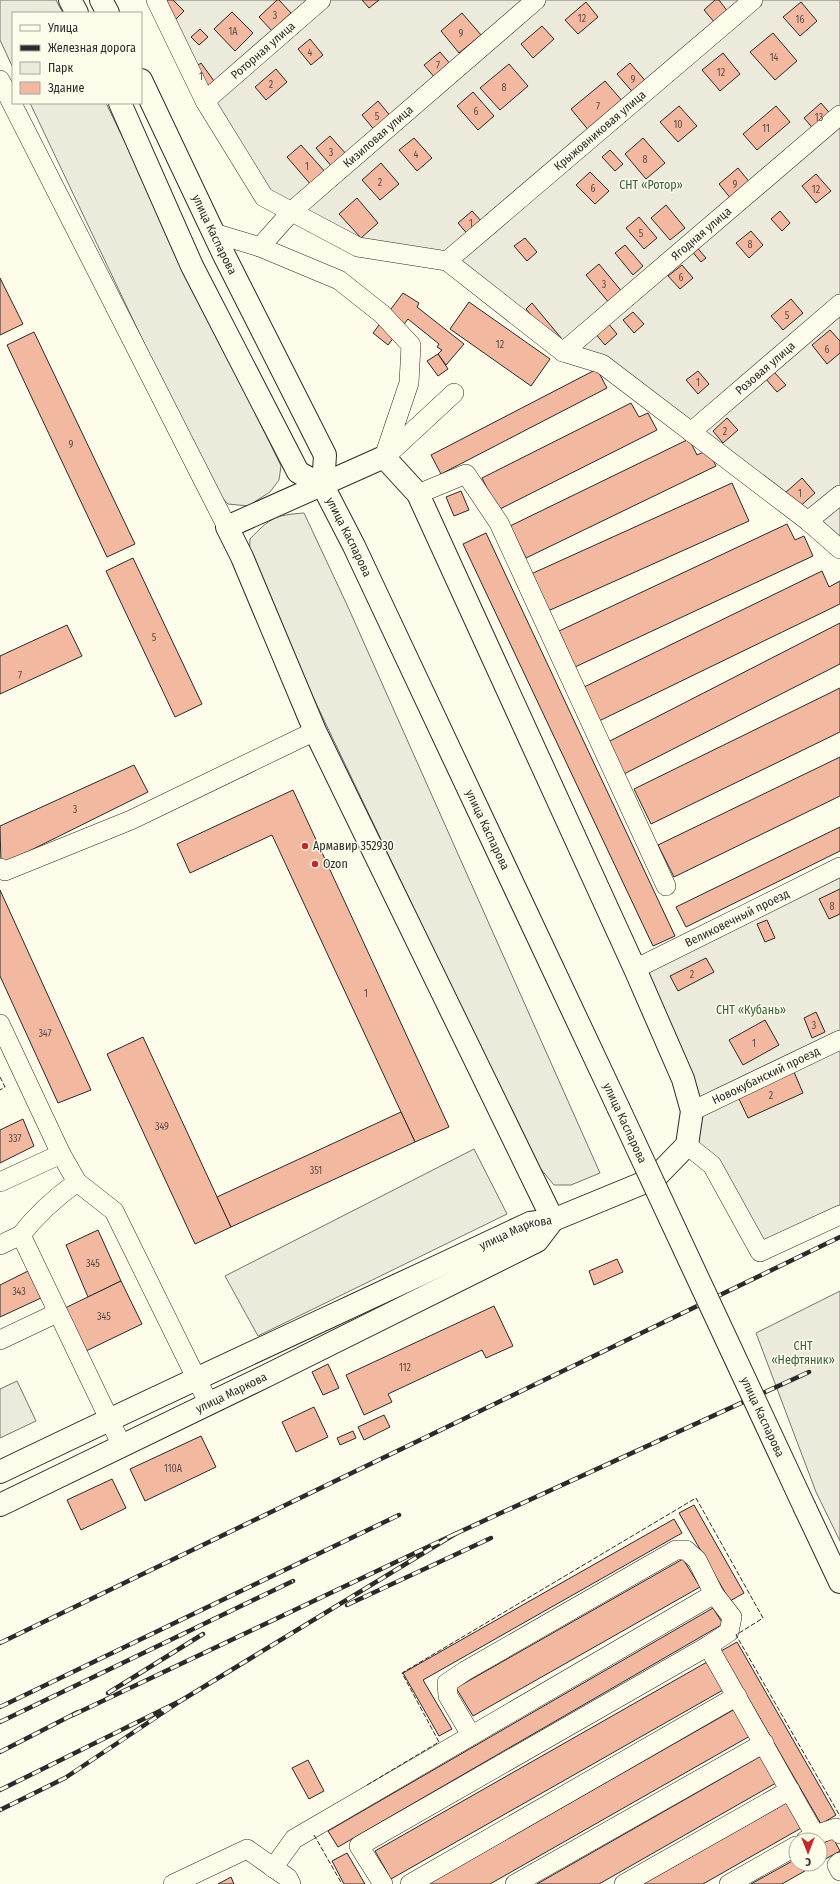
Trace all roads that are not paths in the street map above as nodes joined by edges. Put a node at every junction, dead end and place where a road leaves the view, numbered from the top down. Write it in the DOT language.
graph roads {
  1 [pos="70,0"];
  2 [pos="101,0"];
  3 [pos="156,0"];
  4 [pos="321,0"];
  5 [pos="536,0"];
  6 [pos="753,0"];
  7 [pos="76,12"];
  8 [pos="107,12"];
  9 [pos="0,80"];
  10 [pos="142,82"];
  11 [pos="204,101"];
  12 [pos="12,104"];
  13 [pos="12,104"];
  14 [pos="120,104"];
  15 [pos="840,115"];
  16 [pos="292,211"];
  17 [pos="214,233"];
  18 [pos="260,247"];
  19 [pos="447,261"];
  20 [pos="840,304"];
  21 [pos="563,352"];
  22 [pos="454,393"];
  23 [pos="692,432"];
  24 [pos="384,458"];
  25 [pos="323,486"];
  26 [pos="418,494"];
  27 [pos="840,495"];
  28 [pos="808,521"];
  29 [pos="227,527"];
  30 [pos="840,549"];
  31 [pos="315,731"];
  32 [pos="840,867"];
  33 [pos="0,868"];
  34 [pos="666,886"];
  35 [pos="635,969"];
  36 [pos="0,1024"];
  37 [pos="840,1040"];
  38 [pos="692,1111"];
  39 [pos="687,1145"];
  40 [pos="61,1154"];
  41 [pos="0,1182"];
  42 [pos="77,1182"];
  43 [pos="840,1215"];
  44 [pos="553,1220"];
  45 [pos="21,1235"];
  46 [pos="0,1245"];
  47 [pos="57,1313"];
  48 [pos="0,1340"];
  49 [pos="197,1379"];
  50 [pos="209,1404"];
  51 [pos="110,1418"];
  52 [pos="122,1446"];
  53 [pos="0,1472"];
  54 [pos="0,1505"];
  55 [pos="840,1582"];
  56 [pos="714,1594"];
  57 [pos="708,1646"];
  58 [pos="737,1696"];
  59 [pos="471,1735"];
  60 [pos="764,1743"];
  61 [pos="790,1790"];
  62 [pos="808,1832"];
  63 [pos="824,1832"];
  64 [pos="840,1834"];
  65 [pos="788,1851"];
  66 [pos="840,1862"];
  67 [pos="274,1868"];
  68 [pos="840,1871"];
  69 [pos="173,1884"];
  70 [pos="291,1884"];
  71 [pos="383,1884"];
  72 [pos="410,1884"];
  73 [pos="514,1884"];
  74 [pos="624,1884"];
  75 [pos="729,1884"];
  1 -- 7 [label="main road"];
  2 -- 8 [label="main road"];
  3 -- 11 [label="street"];
  4 -- 11 [label="street, Роторная улица"];
  5 -- 16 [label="street, Кизиловая улица"];
  6 -- 19 [label="street, Крыжовниковая улица"];
  9 -- 13 [label="street"];
  10 -- 17 [label="main road, улица Каспарова"];
  11 -- 16 [label="street"];
  12 -- 29 [label="street"];
  14 -- 25 [label="main road"];
  15 -- 21 [label="street, Ягодная улица"];
  16 -- 18 [label="street, Кизиловая улица"];
  16 -- 19 [label="street"];
  17 -- 18 [label="street"];
  17 -- 25 [label="main road, улица Каспарова"];
  18 -- 24 [label="street"];
  19 -- 21 [label="street"];
  20 -- 23 [label="street, Розовая улица"];
  21 -- 23 [label="street"];
  22 -- 24 [label="street"];
  23 -- 28 [label="street"];
  24 -- 25 [label="main road"];
  24 -- 26 [label="main road"];
  25 -- 29 [label="main road"];
  25 -- 55 [label="main road, улица Каспарова, bridge"];
  26 -- 34 [label="street"];
  26 -- 35 [label="main road"];
  27 -- 28 [label="street"];
  28 -- 30 [label="street"];
  29 -- 31 [label="main road"];
  31 -- 33 [label="street"];
  31 -- 44 [label="main road"];
  32 -- 35 [label="street, Великовечный проезд"];
  35 -- 38 [label="main road"];
  36 -- 40 [label="street"];
  37 -- 38 [label="street, Новокубанский проезд"];
  38 -- 39 [label="main road"];
  39 -- 43 [label="street"];
  39 -- 44 [label="main road"];
  40 -- 41 [label="street"];
  40 -- 42 [label="street"];
  42 -- 45 [label="street"];
  42 -- 49 [label="street"];
  44 -- 49 [label="main road, улица Маркова"];
  44 -- 50 [label="main road, улица Маркова"];
  45 -- 46 [label="street"];
  45 -- 47 [label="street"];
  47 -- 48 [label="street"];
  47 -- 51 [label="street"];
  49 -- 50 [label="street"];
  49 -- 51 [label="main road, улица Маркова"];
  50 -- 52 [label="main road, улица Маркова"];
  51 -- 52 [label="street"];
  51 -- 53 [label="main road, улица Маркова"];
  52 -- 54 [label="main road, улица Маркова"];
  56 -- 57 [label="street"];
  56 -- 59 [label="street"];
  56 -- 59 [label="street"];
  57 -- 58 [label="street"];
  57 -- 71 [label="street"];
  58 -- 60 [label="street"];
  58 -- 72 [label="street"];
  59 -- 67 [label="street"];
  60 -- 61 [label="street"];
  60 -- 73 [label="street"];
  61 -- 62 [label="street"];
  61 -- 74 [label="street"];
  63 -- 64 [label="street"];
  65 -- 75 [label="street"];
  66 -- 68 [label="street"];
  67 -- 69 [label="street"];
  67 -- 70 [label="street"];
}
